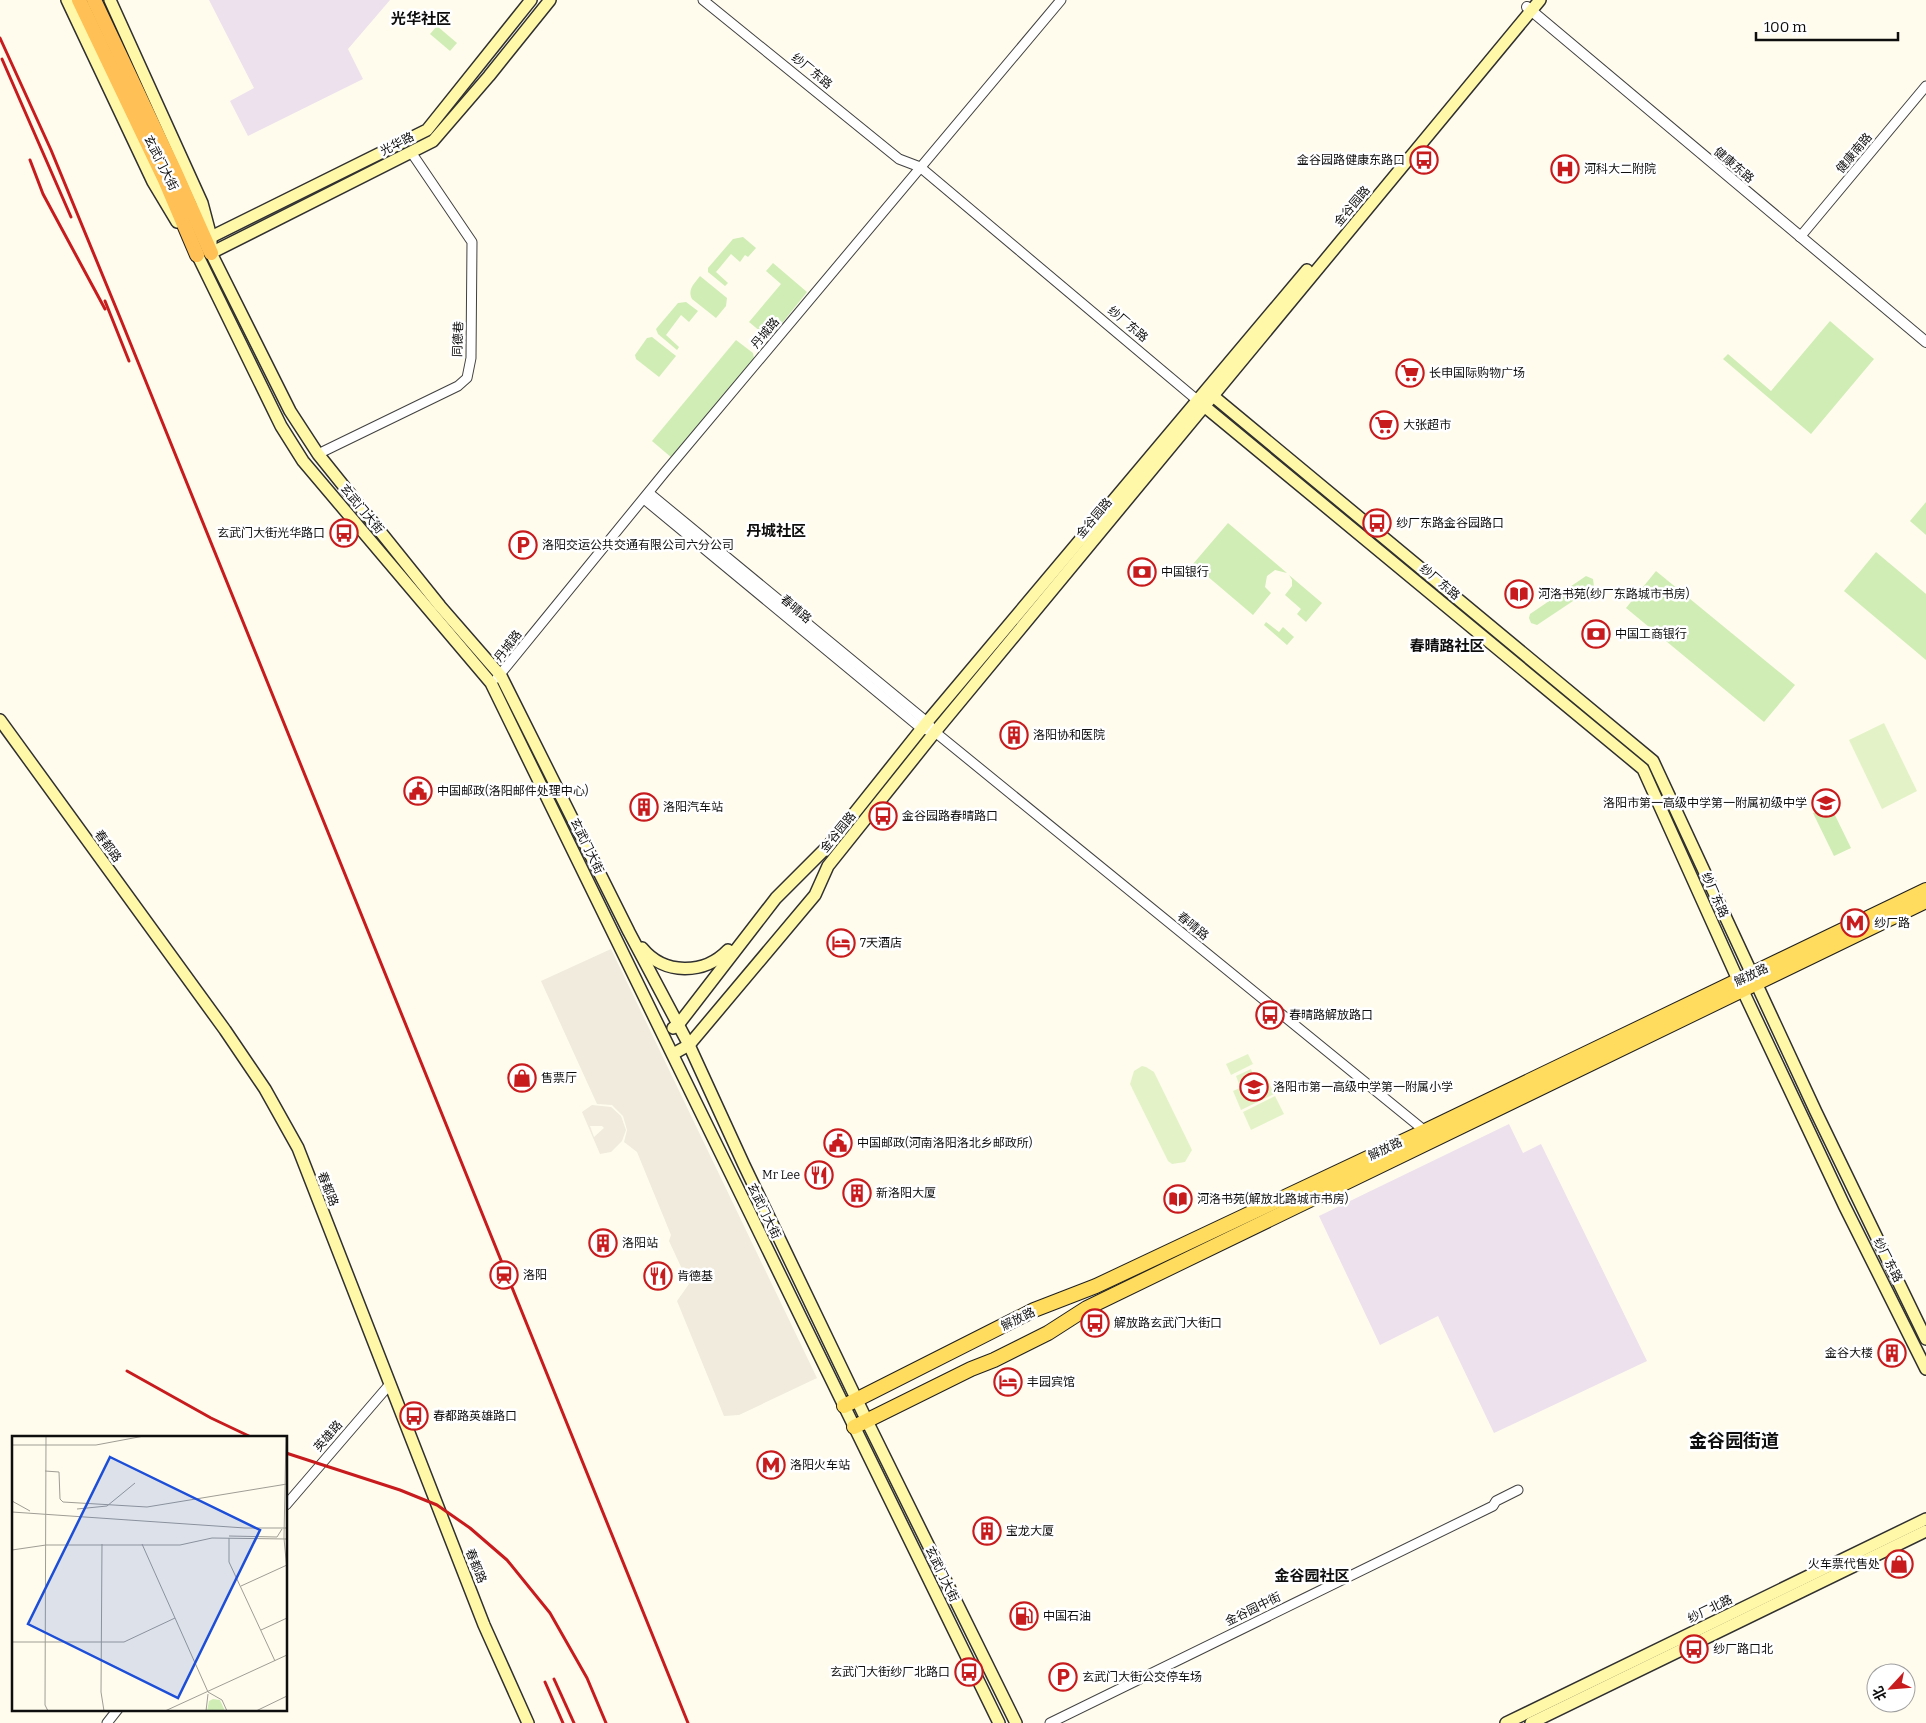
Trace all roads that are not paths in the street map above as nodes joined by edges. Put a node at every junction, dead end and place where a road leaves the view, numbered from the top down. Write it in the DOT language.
graph roads {
  1 [pos="67,0"];
  2 [pos="79,0"];
  3 [pos="94,0"];
  4 [pos="110,0"];
  5 [pos="531,0"];
  6 [pos="550,0"];
  7 [pos="703,0"];
  8 [pos="1061,0"];
  9 [pos="1540,0"];
  10 [pos="1530,6"];
  11 [pos="1926,86"];
  12 [pos="411,152"];
  13 [pos="920,168"];
  14 [pos="171,177"];
  15 [pos="211,237"];
  16 [pos="1800,237"];
  17 [pos="204,254"];
  18 [pos="1926,342"];
  19 [pos="1209,393"];
  20 [pos="1200,403"];
  21 [pos="318,454"];
  22 [pos="646,496"];
  23 [pos="501,676"];
  24 [pos="491,683"];
  25 [pos="0,720"];
  26 [pos="924,725"];
  27 [pos="0,730"];
  28 [pos="935,732"];
  29 [pos="1926,890"];
  30 [pos="1926,901"];
  31 [pos="758,921"];
  32 [pos="629,932"];
  33 [pos="1748,983"];
  34 [pos="678,1025"];
  35 [pos="663,1034"];
  36 [pos="689,1045"];
  37 [pos="673,1054"];
  38 [pos="1429,1136"];
  39 [pos="1926,1338"];
  40 [pos="1926,1369"];
  41 [pos="388,1386"];
  42 [pos="857,1399"];
  43 [pos="844,1406"];
  44 [pos="861,1424"];
  45 [pos="1518,1490"];
  46 [pos="288,1503"];
  47 [pos="1926,1519"];
  48 [pos="1926,1531"];
  49 [pos="117,1710"];
  50 [pos="107,1723"];
  51 [pos="521,1723"];
  52 [pos="528,1723"];
  53 [pos="999,1723"];
  54 [pos="1016,1723"];
  55 [pos="1050,1723"];
  56 [pos="1506,1723"];
  57 [pos="1531,1723"];
  1 -- 17 [label="main road, 玄武门大街"];
  2 -- 14 [label="highway"];
  3 -- 14 [label="highway"];
  4 -- 15 [label="main road, 玄武门大街"];
  5 -- 15 [label="main road, 光华路"];
  6 -- 12 [label="main road, 光华路"];
  7 -- 13 [label="street, 纱厂东路"];
  8 -- 13 [label="street, 丹城路"];
  9 -- 10 [label="main road, 金谷园路"];
  10 -- 16 [label="street, 健康东路"];
  10 -- 19 [label="main road, 金谷园路"];
  11 -- 16 [label="street, 健康南路"];
  12 -- 17 [label="main road, 光华路"];
  12 -- 21 [label="street, 同德巷"];
  13 -- 20 [label="street, 纱厂东路"];
  13 -- 22 [label="street, 丹城路"];
  14 -- 17 [label="highway"];
  15 -- 17 [label="main road, 玄武门大街"];
  16 -- 18 [label="street, 健康东路"];
  17 -- 21 [label="main road, 玄武门大街"];
  17 -- 24 [label="main road, 玄武门大街"];
  19 -- 20 [label="main road, 金谷园路"];
  19 -- 33 [label="main road, 纱厂东路"];
  20 -- 26 [label="main road, 金谷园路"];
  20 -- 28 [label="main road, 金谷园路"];
  20 -- 33 [label="main road, 纱厂东路"];
  21 -- 23 [label="main road, 玄武门大街"];
  22 -- 23 [label="street, 丹城路"];
  22 -- 26 [label="street, 春晴路"];
  23 -- 24 [label="street, 丹城路"];
  23 -- 32 [label="main road, 玄武门大街"];
  24 -- 35 [label="main road, 玄武门大街"];
  25 -- 41 [label="main road, 春都路"];
  26 -- 28 [label="street, 春晴路"];
  26 -- 31 [label="main road, 金谷园路"];
  27 -- 41 [label="main road, 春都路"];
  28 -- 36 [label="main road, 金谷园路"];
  28 -- 38 [label="street, 春晴路"];
  29 -- 33 [label="main road, 解放路"];
  30 -- 33 [label="main road, 解放路"];
  31 -- 32 [label="main road"];
  31 -- 34 [label="main road, 金谷园路"];
  32 -- 34 [label="main road, 玄武门大街"];
  33 -- 38 [label="main road, 解放路"];
  33 -- 39 [label="main road, 纱厂东路"];
  33 -- 40 [label="main road, 纱厂东路"];
  34 -- 35 [label="main road, 金谷园路"];
  34 -- 36 [label="main road, 玄武门大街"];
  35 -- 37 [label="main road, 玄武门大街"];
  36 -- 37 [label="main road, 金谷园路"];
  36 -- 42 [label="main road, 玄武门大街"];
  37 -- 43 [label="main road, 玄武门大街"];
  38 -- 42 [label="main road, 解放路"];
  38 -- 44 [label="main road, 解放路"];
  41 -- 46 [label="street, 英雄路"];
  41 -- 51 [label="main road, 春都路"];
  41 -- 52 [label="main road, 春都路"];
  42 -- 43 [label="main road, 解放路"];
  42 -- 44 [label="main road, 玄武门大街"];
  43 -- 44 [label="main road, 玄武门大街"];
  44 -- 53 [label="main road, 玄武门大街"];
  44 -- 54 [label="main road, 玄武门大街"];
  45 -- 55 [label="street, 金谷园中街"];
  47 -- 56 [label="main road, 纱厂北路"];
  48 -- 57 [label="main road, 纱厂北路"];
  49 -- 50 [label="street"];
}
